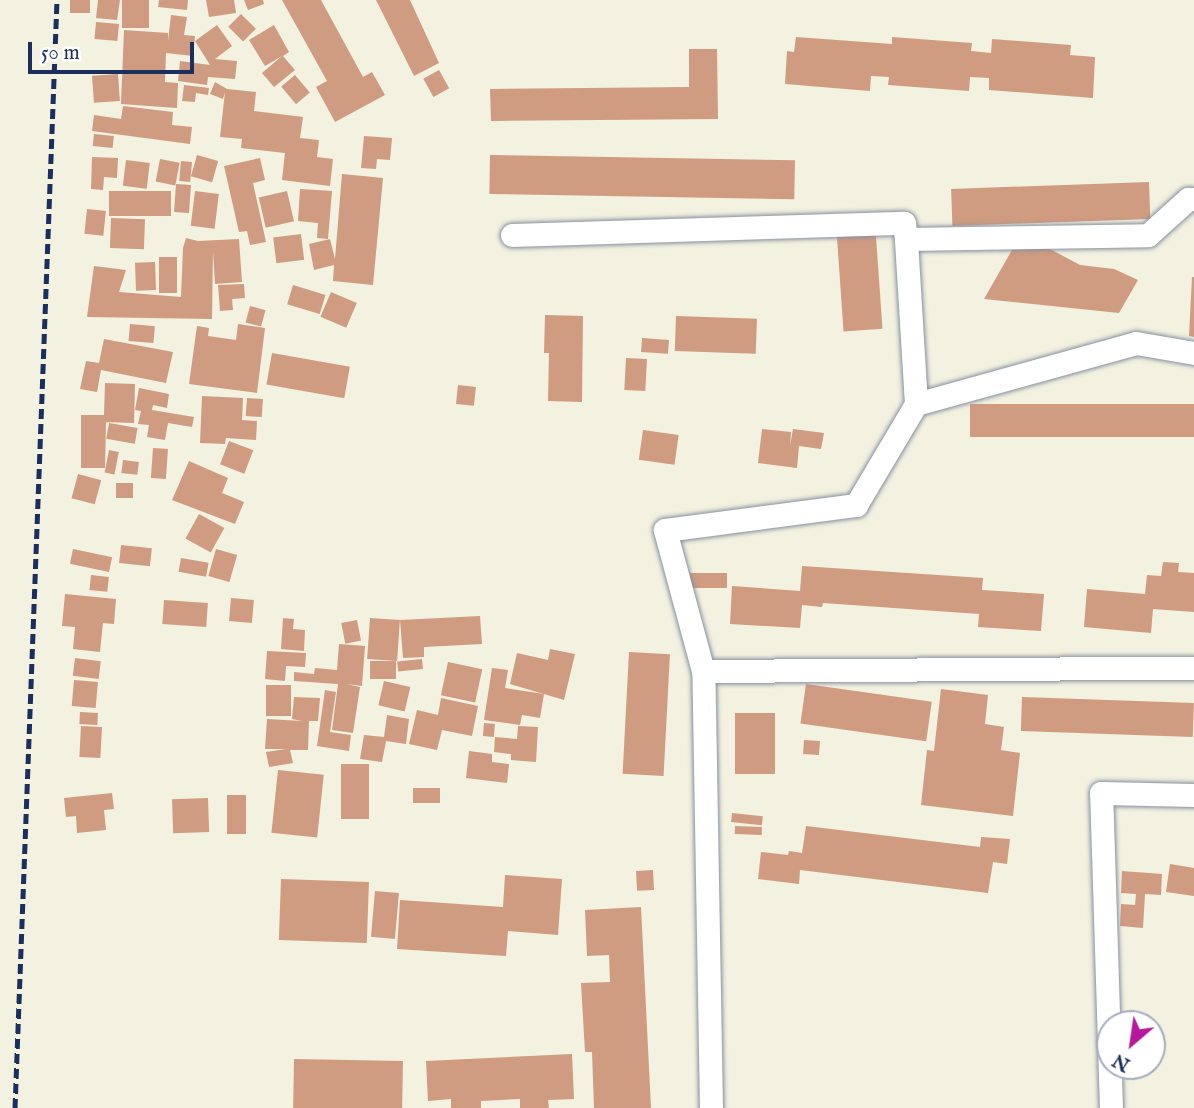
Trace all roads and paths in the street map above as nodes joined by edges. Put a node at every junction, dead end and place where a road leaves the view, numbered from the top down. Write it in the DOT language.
graph roads {
  1 [pos="1194,199"];
  2 [pos="512,235"];
  3 [pos="906,239"];
  4 [pos="1194,353"];
  5 [pos="916,404"];
  6 [pos="1194,667"];
  7 [pos="703,671"];
  8 [pos="1194,795"];
  9 [pos="711,1108"];
  10 [pos="1111,1108"];
  1 -- 3 [label="street"];
  2 -- 3 [label="street"];
  3 -- 5 [label="street"];
  4 -- 5 [label="street"];
  5 -- 7 [label="street"];
  6 -- 7 [label="street"];
  7 -- 9 [label="street"];
  8 -- 10 [label="street"];
}
